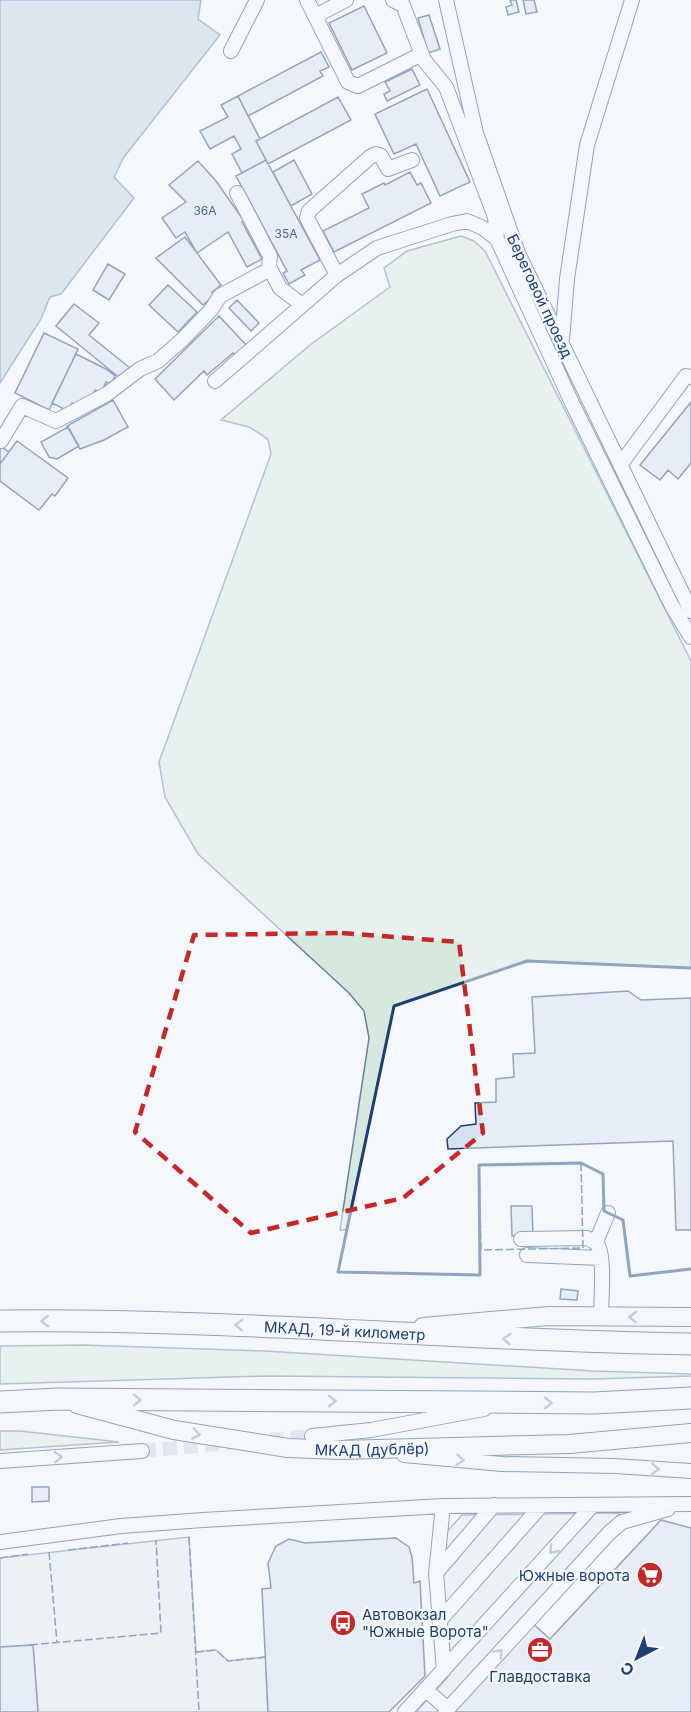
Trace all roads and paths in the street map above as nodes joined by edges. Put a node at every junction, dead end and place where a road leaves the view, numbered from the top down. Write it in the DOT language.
graph roads {
  1 [pos="257,0"];
  2 [pos="307,0"];
  3 [pos="346,0"];
  4 [pos="393,0"];
  5 [pos="446,0"];
  6 [pos="632,0"];
  7 [pos="315,16"];
  8 [pos="231,51"];
  9 [pos="422,54"];
  10 [pos="412,160"];
  11 [pos="237,193"];
  12 [pos="497,239"];
  13 [pos="270,269"];
  14 [pos="337,275"];
  15 [pos="301,304"];
  16 [pos="561,342"];
  17 [pos="691,377"];
  18 [pos="215,381"];
  19 [pos="1,441"];
  20 [pos="620,465"];
  21 [pos="691,611"];
  22 [pos="691,637"];
  23 [pos="608,1213"];
  24 [pos="521,1239"];
  25 [pos="596,1242"];
  26 [pos="526,1255"];
  27 [pos="601,1258"];
  28 [pos="601,1317"];
  29 [pos="691,1317"];
  30 [pos="0,1321"];
  31 [pos="361,1332"];
  32 [pos="691,1344"];
  33 [pos="691,1398"];
  34 [pos="58,1399"];
  35 [pos="0,1402"];
  36 [pos="522,1403"];
  37 [pos="691,1434"];
  38 [pos="312,1436"];
  39 [pos="339,1449"];
  40 [pos="142,1451"];
  41 [pos="0,1461"];
  42 [pos="691,1471"];
  43 [pos="688,1504"];
  44 [pos="494,1505"];
  45 [pos="443,1506"];
  46 [pos="541,1506"];
  47 [pos="592,1506"];
  48 [pos="0,1542"];
  49 [pos="436,1573"];
  50 [pos="441,1619"];
  51 [pos="444,1670"];
  52 [pos="426,1690"];
  53 [pos="447,1711"];
  54 [pos="405,1712"];
  1 -- 8 [label="street"];
  2 -- 7 [label="street"];
  3 -- 7 [label="street"];
  4 -- 9 [label="street"];
  5 -- 16 [label="street"];
  6 -- 16 [label="street"];
  7 -- 9 [label="street"];
  9 -- 12 [label="street"];
  10 -- 14 [label="street"];
  11 -- 13 [label="street"];
  12 -- 14 [label="street, Береговой проезд"];
  12 -- 22 [label="street, Береговой проезд"];
  13 -- 15 [label="street"];
  13 -- 19 [label="street"];
  14 -- 15 [label="street, Береговой проезд"];
  15 -- 18 [label="street, Береговой проезд"];
  16 -- 20 [label="street"];
  17 -- 20 [label="street"];
  20 -- 21 [label="street"];
  23 -- 25 [label="street"];
  24 -- 25 [label="street"];
  25 -- 27 [label="street"];
  26 -- 27 [label="street"];
  27 -- 28 [label="street"];
  29 -- 28 [label="main road, one-way"];
  28 -- 31 [label="main road"];
  31 -- 30 [label="highway, МКАД, 19-й километр, one-way"];
  32 -- 31 [label="highway, МКАД, 19-й километр, one-way"];
  36 -- 33 [label="highway, one-way"];
  34 -- 35 [label="highway"];
  34 -- 36 [label="highway, one-way"];
  34 -- 39 [label="main road, МКАД (дублёр), one-way"];
  36 -- 38 [label="street"];
  37 -- 39 [label="main road, МКАД (дублёр)"];
  39 -- 42 [label="street, one-way"];
  41 -- 40 [label="street, one-way"];
  43 -- 47 [label="street"];
  53 -- 43 [label="street, one-way"];
  44 -- 45 [label="street"];
  44 -- 46 [label="street"];
  44 -- 49 [label="street"];
  45 -- 48 [label="street"];
  45 -- 49 [label="street"];
  46 -- 47 [label="street"];
  46 -- 50 [label="street"];
  47 -- 51 [label="street, one-way"];
  49 -- 50 [label="street"];
  50 -- 51 [label="street"];
  51 -- 52 [label="street"];
  52 -- 53 [label="street"];
  52 -- 54 [label="street"];
}
